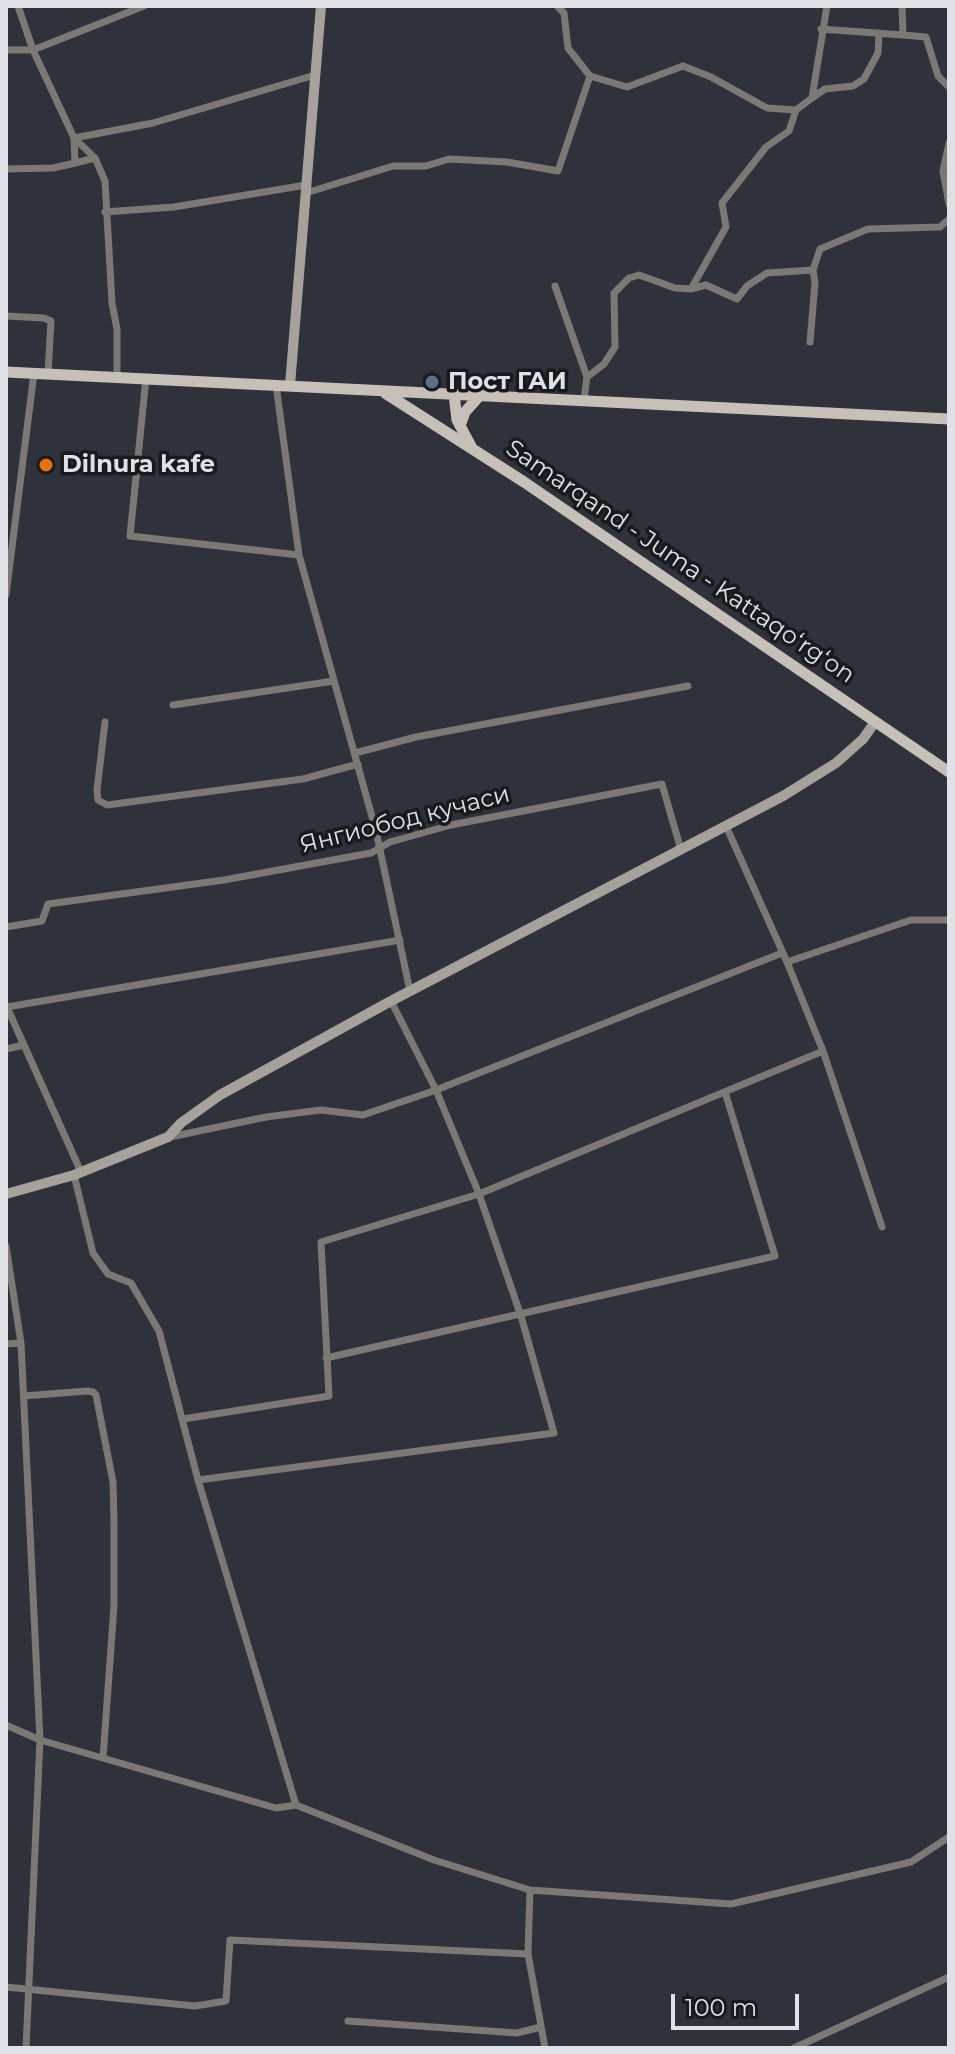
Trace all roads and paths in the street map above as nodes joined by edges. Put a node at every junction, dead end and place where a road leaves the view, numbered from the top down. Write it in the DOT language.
graph roads {
  1 [pos="18,6"];
  2 [pos="144,6"];
  3 [pos="321,6"];
  4 [pos="557,6"];
  5 [pos="827,6"];
  6 [pos="902,6"];
  7 [pos="821,29"];
  8 [pos="879,33"];
  9 [pos="903,35"];
  10 [pos="6,50"];
  11 [pos="33,50"];
  12 [pos="315,75"];
  13 [pos="590,76"];
  14 [pos="949,87"];
  15 [pos="812,98"];
  16 [pos="796,110"];
  17 [pos="74,138"];
  18 [pos="949,143"];
  19 [pos="95,158"];
  20 [pos="75,163"];
  21 [pos="6,169"];
  22 [pos="306,189"];
  23 [pos="949,204"];
  24 [pos="105,212"];
  25 [pos="949,219"];
  26 [pos="813,270"];
  27 [pos="555,286"];
  28 [pos="691,289"];
  29 [pos="6,316"];
  30 [pos="810,342"];
  31 [pos="6,372"];
  32 [pos="34,373"];
  33 [pos="48,374"];
  34 [pos="117,377"];
  35 [pos="587,377"];
  36 [pos="146,378"];
  37 [pos="276,385"];
  38 [pos="290,385"];
  39 [pos="385,392"];
  40 [pos="454,394"];
  41 [pos="481,394"];
  42 [pos="584,400"];
  43 [pos="949,419"];
  44 [pos="460,427"];
  45 [pos="471,446"];
  46 [pos="299,555"];
  47 [pos="6,595"];
  48 [pos="334,681"];
  49 [pos="688,686"];
  50 [pos="173,705"];
  51 [pos="105,722"];
  52 [pos="875,722"];
  53 [pos="355,753"];
  54 [pos="358,764"];
  55 [pos="949,772"];
  56 [pos="726,826"];
  57 [pos="380,847"];
  58 [pos="681,850"];
  59 [pos="949,920"];
  60 [pos="6,927"];
  61 [pos="400,940"];
  62 [pos="782,953"];
  63 [pos="787,962"];
  64 [pos="410,991"];
  65 [pos="391,1001"];
  66 [pos="6,1006"];
  67 [pos="24,1045"];
  68 [pos="6,1049"];
  69 [pos="823,1051"];
  70 [pos="436,1090"];
  71 [pos="725,1092"];
  72 [pos="168,1137"];
  73 [pos="78,1174"];
  74 [pos="6,1194"];
  75 [pos="479,1194"];
  76 [pos="882,1227"];
  77 [pos="6,1246"];
  78 [pos="521,1316"];
  79 [pos="21,1343"];
  80 [pos="6,1344"];
  81 [pos="326,1358"];
  82 [pos="24,1396"];
  83 [pos="183,1419"];
  84 [pos="198,1480"];
  85 [pos="6,1725"];
  86 [pos="40,1740"];
  87 [pos="103,1758"];
  88 [pos="296,1805"];
  89 [pos="949,1837"];
  90 [pos="530,1890"];
  91 [pos="528,1954"];
  92 [pos="949,1977"];
  93 [pos="6,1987"];
  94 [pos="27,1989"];
  95 [pos="348,2021"];
  96 [pos="541,2027"];
  97 [pos="26,2048"];
  98 [pos="545,2048"];
  99 [pos="794,2048"];
  1 -- 11 [label="street"];
  2 -- 11 [label="street"];
  3 -- 12 [label="street"];
  4 -- 13 [label="street"];
  5 -- 7 [label="street"];
  6 -- 9 [label="street"];
  7 -- 8 [label="street"];
  7 -- 15 [label="street"];
  8 -- 9 [label="street"];
  8 -- 15 [label="street"];
  9 -- 14 [label="street"];
  10 -- 11 [label="street"];
  11 -- 17 [label="street"];
  12 -- 17 [label="street"];
  12 -- 22 [label="street"];
  13 -- 16 [label="street"];
  13 -- 22 [label="street"];
  15 -- 16 [label="street"];
  16 -- 28 [label="street"];
  17 -- 19 [label="street"];
  17 -- 20 [label="street"];
  18 -- 23 [label="street"];
  19 -- 20 [label="street"];
  19 -- 24 [label="street"];
  20 -- 21 [label="street"];
  22 -- 24 [label="street"];
  22 -- 38 [label="street"];
  24 -- 34 [label="street"];
  25 -- 26 [label="street"];
  26 -- 28 [label="street"];
  26 -- 30 [label="street"];
  27 -- 35 [label="street"];
  28 -- 35 [label="street"];
  29 -- 33 [label="street"];
  31 -- 32 [label="main road"];
  32 -- 33 [label="main road"];
  32 -- 47 [label="street"];
  33 -- 34 [label="main road"];
  34 -- 36 [label="main road"];
  35 -- 42 [label="street"];
  36 -- 37 [label="main road"];
  36 -- 46 [label="street"];
  37 -- 38 [label="main road"];
  37 -- 46 [label="street"];
  38 -- 39 [label="main road"];
  39 -- 40 [label="main road"];
  39 -- 45 [label="main road, Samarqand - Juma - Kattaqo‘rg‘on"];
  40 -- 41 [label="main road"];
  40 -- 44 [label="main road"];
  41 -- 42 [label="main road"];
  41 -- 44 [label="main road"];
  42 -- 43 [label="main road"];
  44 -- 45 [label="main road"];
  45 -- 52 [label="main road, Samarqand - Juma - Kattaqo‘rg‘on"];
  46 -- 48 [label="street"];
  48 -- 50 [label="street"];
  48 -- 53 [label="street"];
  49 -- 53 [label="street"];
  51 -- 54 [label="street"];
  52 -- 55 [label="main road, Samarqand - Juma - Kattaqo‘rg‘on"];
  52 -- 56 [label="street"];
  53 -- 54 [label="street"];
  54 -- 57 [label="street"];
  56 -- 58 [label="street"];
  56 -- 62 [label="street"];
  57 -- 58 [label="street, Янгиобод кучаси"];
  57 -- 60 [label="street, Янгиобод кучаси"];
  57 -- 61 [label="street"];
  58 -- 64 [label="street"];
  59 -- 63 [label="street"];
  61 -- 64 [label="street"];
  61 -- 66 [label="street"];
  62 -- 63 [label="street"];
  62 -- 70 [label="street"];
  63 -- 69 [label="street"];
  64 -- 65 [label="street"];
  65 -- 70 [label="street"];
  65 -- 72 [label="street"];
  66 -- 67 [label="street"];
  67 -- 68 [label="street"];
  67 -- 73 [label="street"];
  69 -- 71 [label="street"];
  69 -- 76 [label="street"];
  70 -- 72 [label="street"];
  70 -- 75 [label="street"];
  71 -- 75 [label="street"];
  71 -- 78 [label="street"];
  72 -- 73 [label="street"];
  73 -- 74 [label="street"];
  73 -- 83 [label="street"];
  75 -- 78 [label="street"];
  75 -- 81 [label="street"];
  77 -- 79 [label="street"];
  78 -- 81 [label="street"];
  78 -- 84 [label="street"];
  79 -- 80 [label="street"];
  79 -- 82 [label="street"];
  81 -- 83 [label="street"];
  82 -- 86 [label="street"];
  82 -- 87 [label="street"];
  83 -- 84 [label="street"];
  84 -- 88 [label="street"];
  85 -- 86 [label="street"];
  86 -- 87 [label="street"];
  86 -- 94 [label="street"];
  87 -- 88 [label="street"];
  88 -- 90 [label="street"];
  89 -- 90 [label="street"];
  90 -- 91 [label="street"];
  91 -- 94 [label="street"];
  91 -- 96 [label="street"];
  92 -- 99 [label="street"];
  93 -- 94 [label="street"];
  94 -- 97 [label="street"];
  95 -- 96 [label="street"];
  96 -- 98 [label="street"];
}
